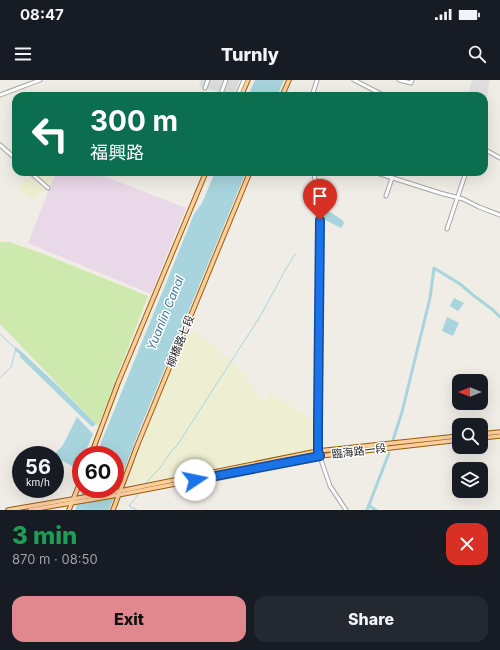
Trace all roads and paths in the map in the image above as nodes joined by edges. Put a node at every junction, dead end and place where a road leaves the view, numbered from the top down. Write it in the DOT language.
graph roads {
  1 [pos="40,80"];
  2 [pos="208,80"];
  3 [pos="226,80"];
  4 [pos="244,80"];
  5 [pos="248,80"];
  6 [pos="288,80"];
  7 [pos="317,80"];
  8 [pos="354,80"];
  9 [pos="399,80"];
  10 [pos="412,80"];
  11 [pos="205,88"];
  12 [pos="222,91"];
  13 [pos="239,92"];
  14 [pos="243,92"];
  15 [pos="284,92"];
  16 [pos="313,92"];
  17 [pos="377,92"];
  18 [pos="0,95"];
  19 [pos="0,145"];
  20 [pos="488,151"];
  21 [pos="12,156"];
  22 [pos="500,158"];
  23 [pos="34,176"];
  24 [pos="204,176"];
  25 [pos="248,176"];
  26 [pos="314,176"];
  27 [pos="386,176"];
  28 [pos="465,176"];
  29 [pos="392,178"];
  30 [pos="48,188"];
  31 [pos="386,196"];
  32 [pos="458,197"];
  33 [pos="500,215"];
  34 [pos="447,229"];
  35 [pos="500,432"];
  36 [pos="488,433"];
  37 [pos="500,436"];
  38 [pos="452,437"];
  39 [pos="488,437"];
  40 [pos="452,441"];
  41 [pos="94,446"];
  42 [pos="318,451"];
  43 [pos="320,456"];
  44 [pos="124,478"];
  45 [pos="124,492"];
  46 [pos="124,492"];
  47 [pos="90,498"];
  48 [pos="116,498"];
  49 [pos="74,499"];
  50 [pos="79,500"];
  51 [pos="72,503"];
  52 [pos="8,510"];
  53 [pos="30,510"];
  54 [pos="69,510"];
  55 [pos="112,510"];
  56 [pos="346,510"];
  1 -- 18 [label="street"];
  2 -- 11 [label="street"];
  3 -- 12 [label="street"];
  4 -- 13 [label="street"];
  5 -- 14 [label="main road"];
  6 -- 15 [label="main road"];
  7 -- 16 [label="street"];
  8 -- 17 [label="street"];
  9 -- 10 [label="street"];
  19 -- 21 [label="street"];
  20 -- 22 [label="street"];
  23 -- 30 [label="street"];
  24 -- 41 [label="main road"];
  25 -- 44 [label="main road, 柳橋路七段"];
  26 -- 42 [label="street"];
  27 -- 29 [label="street"];
  28 -- 32 [label="street"];
  29 -- 31 [label="street"];
  29 -- 32 [label="street"];
  32 -- 33 [label="street"];
  32 -- 34 [label="street"];
  35 -- 36 [label="main road"];
  37 -- 39 [label="main road"];
  38 -- 42 [label="main road, 臨海路一段"];
  40 -- 43 [label="main road, 臨海路一段"];
  42 -- 43 [label="street"];
  42 -- 45 [label="main road, 臨海路一段"];
  43 -- 46 [label="main road, 臨海路一段"];
  43 -- 56 [label="street"];
  47 -- 50 [label="main road"];
  48 -- 55 [label="main road, 柳橋路七段"];
  49 -- 50 [label="main road"];
  49 -- 51 [label="main road"];
  49 -- 52 [label="main road"];
  50 -- 51 [label="main road"];
  51 -- 53 [label="main road"];
  51 -- 54 [label="main road"];
}
